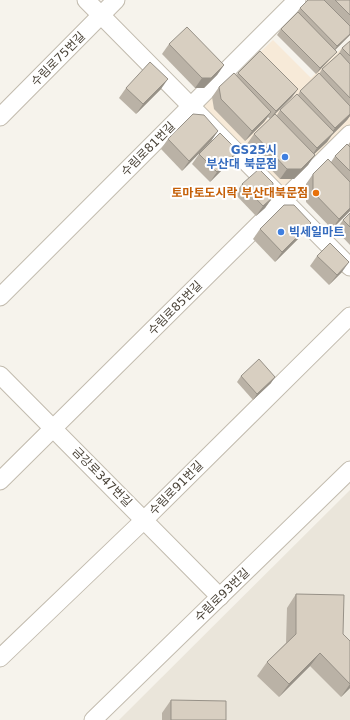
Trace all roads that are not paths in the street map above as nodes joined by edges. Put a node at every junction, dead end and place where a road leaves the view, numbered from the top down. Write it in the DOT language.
graph roads {
  1 [pos="86,0"];
  2 [pos="116,0"];
  3 [pos="297,0"];
  4 [pos="101,15"];
  5 [pos="191,106"];
  6 [pos="0,117"];
  7 [pos="350,134"];
  8 [pos="284,200"];
  9 [pos="350,267"];
  10 [pos="0,297"];
  11 [pos="350,316"];
  12 [pos="0,375"];
  13 [pos="54,429"];
  14 [pos="350,470"];
  15 [pos="0,481"];
  16 [pos="144,520"];
  17 [pos="220,596"];
  18 [pos="0,658"];
  19 [pos="93,720"];
  1 -- 4 [label="street"];
  2 -- 4 [label="street, 수림로75번길"];
  3 -- 5 [label="street, 수림로81번길"];
  4 -- 5 [label="street"];
  4 -- 6 [label="street, 수림로75번길"];
  5 -- 8 [label="street"];
  5 -- 10 [label="street, 수림로81번길"];
  7 -- 8 [label="street, 수림로85번길"];
  8 -- 9 [label="street"];
  8 -- 13 [label="street, 수림로85번길"];
  11 -- 16 [label="street, 수림로91번길"];
  12 -- 13 [label="street, 금강로347번길"];
  13 -- 15 [label="street, 수림로85번길"];
  13 -- 16 [label="street, 금강로347번길"];
  14 -- 17 [label="street, 수림로93번길"];
  16 -- 17 [label="street, 금강로347번길"];
  16 -- 18 [label="street, 수림로91번길"];
  17 -- 19 [label="street, 수림로93번길"];
}
